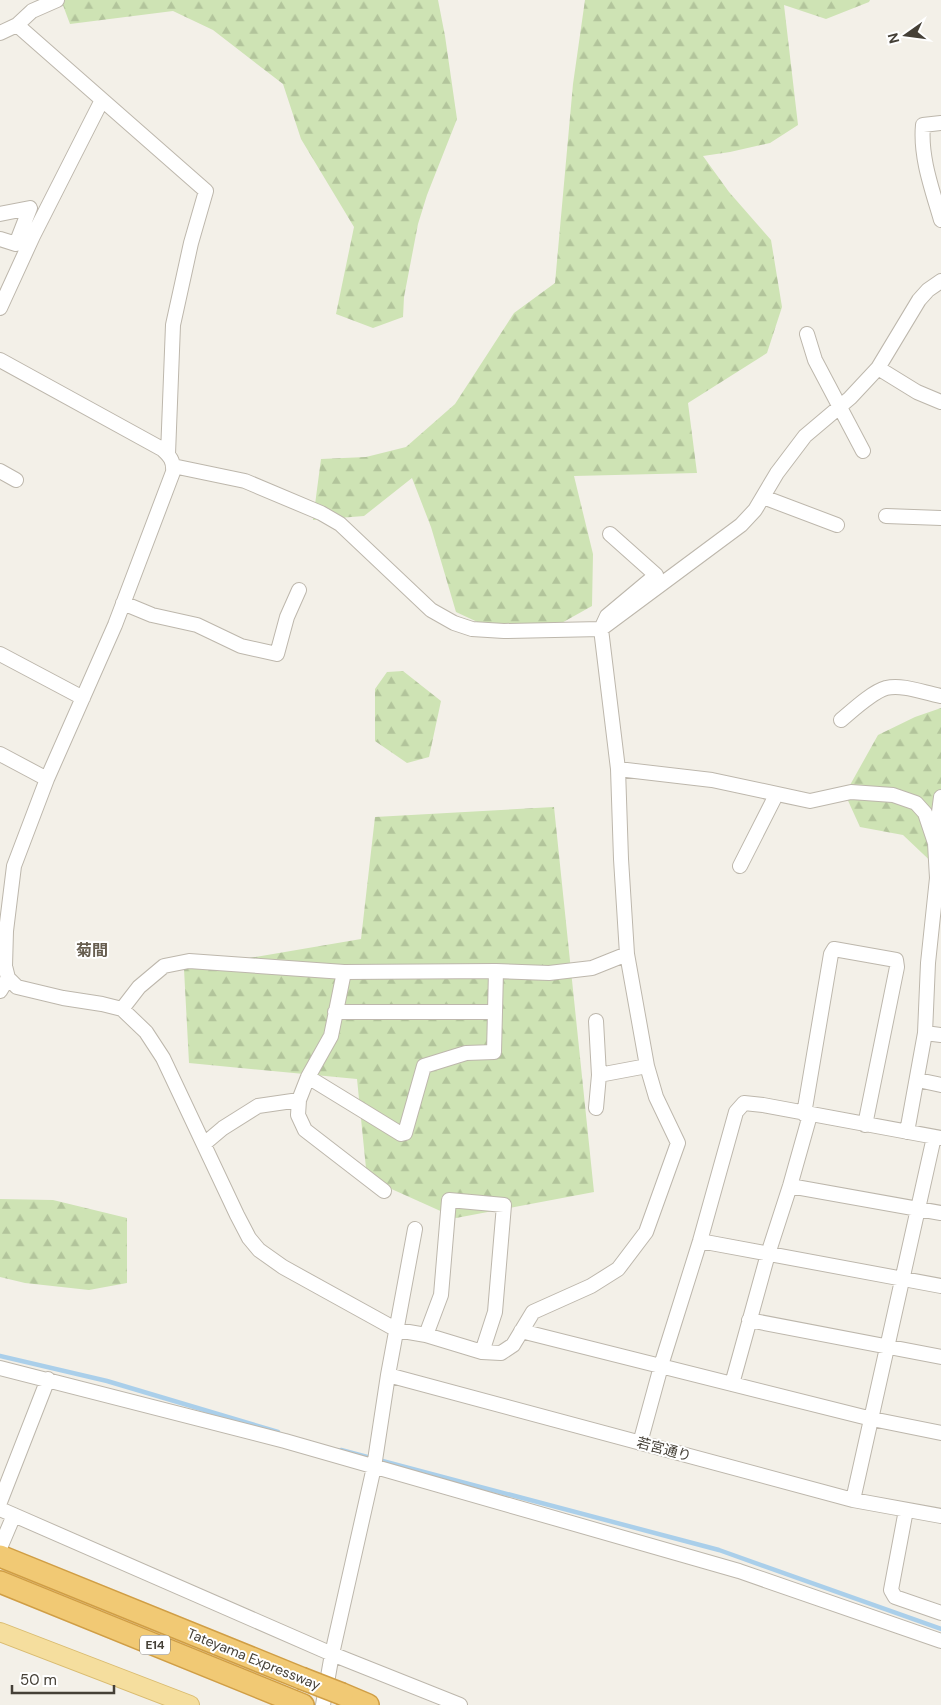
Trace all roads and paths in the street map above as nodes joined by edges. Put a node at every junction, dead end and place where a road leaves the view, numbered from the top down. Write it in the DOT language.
graph roads {
  1 [pos="57,0"];
  2 [pos="17,25"];
  3 [pos="0,32"];
  4 [pos="102,100"];
  5 [pos="941,123"];
  6 [pos="0,214"];
  7 [pos="941,220"];
  8 [pos="0,239"];
  9 [pos="941,281"];
  10 [pos="0,308"];
  11 [pos="807,334"];
  12 [pos="0,360"];
  13 [pos="878,368"];
  14 [pos="941,402"];
  15 [pos="839,407"];
  16 [pos="863,451"];
  17 [pos="171,460"];
  18 [pos="0,471"];
  19 [pos="16,480"];
  20 [pos="763,497"];
  21 [pos="886,516"];
  22 [pos="941,518"];
  23 [pos="837,525"];
  24 [pos="610,534"];
  25 [pos="299,590"];
  26 [pos="123,603"];
  27 [pos="601,629"];
  28 [pos="0,654"];
  29 [pos="941,696"];
  30 [pos="83,698"];
  31 [pos="841,720"];
  32 [pos="0,754"];
  33 [pos="618,769"];
  34 [pos="47,779"];
  35 [pos="776,795"];
  36 [pos="941,797"];
  37 [pos="935,843"];
  38 [pos="7,865"];
  39 [pos="740,866"];
  40 [pos="627,954"];
  41 [pos="496,971"];
  42 [pos="344,972"];
  43 [pos="8,978"];
  44 [pos="0,992"];
  45 [pos="122,1009"];
  46 [pos="335,1012"];
  47 [pos="495,1012"];
  48 [pos="596,1022"];
  49 [pos="925,1033"];
  50 [pos="941,1035"];
  51 [pos="647,1066"];
  52 [pos="599,1075"];
  53 [pos="308,1077"];
  54 [pos="918,1080"];
  55 [pos="941,1085"];
  56 [pos="299,1100"];
  57 [pos="596,1108"];
  58 [pos="807,1114"];
  59 [pos="865,1125"];
  60 [pos="907,1132"];
  61 [pos="938,1138"];
  62 [pos="204,1144"];
  63 [pos="790,1186"];
  64 [pos="384,1191"];
  65 [pos="918,1209"];
  66 [pos="941,1213"];
  67 [pos="415,1229"];
  68 [pos="700,1242"];
  69 [pos="768,1254"];
  70 [pos="903,1279"];
  71 [pos="941,1286"];
  72 [pos="749,1320"];
  73 [pos="397,1330"];
  74 [pos="521,1331"];
  75 [pos="426,1335"];
  76 [pos="888,1347"];
  77 [pos="482,1352"];
  78 [pos="941,1357"];
  79 [pos="661,1366"];
  80 [pos="0,1368"];
  81 [pos="388,1375"];
  82 [pos="48,1379"];
  83 [pos="732,1384"];
  84 [pos="872,1419"];
  85 [pos="941,1433"];
  86 [pos="640,1443"];
  87 [pos="374,1468"];
  88 [pos="853,1500"];
  89 [pos="0,1502"];
  90 [pos="0,1509"];
  91 [pos="906,1510"];
  92 [pos="14,1515"];
  93 [pos="941,1516"];
  94 [pos="0,1548"];
  95 [pos="0,1556"];
  96 [pos="7,1585"];
  97 [pos="941,1613"];
  98 [pos="0,1632"];
  99 [pos="941,1641"];
  100 [pos="332,1654"];
  101 [pos="180,1703"];
  102 [pos="300,1704"];
  103 [pos="323,1705"];
  104 [pos="368,1705"];
  105 [pos="460,1705"];
  1 -- 2 [label="street"];
  2 -- 3 [label="street"];
  2 -- 4 [label="street"];
  4 -- 10 [label="street"];
  4 -- 17 [label="street"];
  5 -- 7 [label="street"];
  6 -- 8 [label="street"];
  9 -- 13 [label="street"];
  11 -- 15 [label="street"];
  12 -- 17 [label="street"];
  13 -- 14 [label="street"];
  13 -- 15 [label="street"];
  15 -- 16 [label="street"];
  15 -- 20 [label="street"];
  17 -- 26 [label="street"];
  17 -- 27 [label="street"];
  18 -- 19 [label="street"];
  20 -- 23 [label="street"];
  20 -- 27 [label="street"];
  21 -- 22 [label="street"];
  24 -- 27 [label="street"];
  25 -- 26 [label="street"];
  26 -- 30 [label="street"];
  27 -- 33 [label="street"];
  28 -- 30 [label="street"];
  29 -- 31 [label="street"];
  30 -- 34 [label="street"];
  32 -- 34 [label="street"];
  33 -- 35 [label="street"];
  33 -- 40 [label="street"];
  34 -- 38 [label="street"];
  35 -- 37 [label="street"];
  35 -- 39 [label="street"];
  36 -- 37 [label="street"];
  37 -- 49 [label="street"];
  38 -- 43 [label="street"];
  40 -- 41 [label="street"];
  40 -- 51 [label="street"];
  41 -- 42 [label="street"];
  41 -- 47 [label="street"];
  42 -- 45 [label="street"];
  42 -- 46 [label="street"];
  43 -- 44 [label="street"];
  43 -- 45 [label="street"];
  45 -- 62 [label="street"];
  46 -- 47 [label="street"];
  46 -- 53 [label="street"];
  47 -- 53 [label="street"];
  48 -- 52 [label="street"];
  49 -- 50 [label="street"];
  49 -- 54 [label="street"];
  51 -- 52 [label="street"];
  51 -- 74 [label="street"];
  52 -- 57 [label="street"];
  53 -- 56 [label="street"];
  54 -- 55 [label="street"];
  54 -- 60 [label="street"];
  56 -- 62 [label="street"];
  56 -- 64 [label="street"];
  58 -- 59 [label="street"];
  58 -- 59 [label="street"];
  58 -- 63 [label="street"];
  58 -- 68 [label="street"];
  59 -- 60 [label="street"];
  60 -- 61 [label="street"];
  61 -- 65 [label="street"];
  62 -- 73 [label="street"];
  63 -- 65 [label="street"];
  63 -- 69 [label="street"];
  65 -- 66 [label="street"];
  65 -- 70 [label="street"];
  67 -- 73 [label="street"];
  68 -- 69 [label="street"];
  68 -- 79 [label="street"];
  69 -- 70 [label="street"];
  69 -- 72 [label="street"];
  70 -- 71 [label="street"];
  70 -- 76 [label="street"];
  72 -- 76 [label="street"];
  72 -- 83 [label="street"];
  73 -- 75 [label="street"];
  73 -- 81 [label="street"];
  74 -- 77 [label="street"];
  74 -- 79 [label="street"];
  75 -- 77 [label="street"];
  75 -- 77 [label="street"];
  76 -- 78 [label="street"];
  76 -- 84 [label="street"];
  79 -- 83 [label="street"];
  79 -- 86 [label="street"];
  80 -- 82 [label="street"];
  81 -- 86 [label="street, 若宮通り"];
  81 -- 87 [label="street"];
  82 -- 87 [label="street"];
  82 -- 89 [label="street"];
  83 -- 84 [label="street"];
  84 -- 85 [label="street"];
  84 -- 88 [label="street"];
  86 -- 88 [label="street, 若宮通り"];
  87 -- 99 [label="street"];
  87 -- 100 [label="street"];
  88 -- 91 [label="street, 若宮通り"];
  90 -- 92 [label="street"];
  91 -- 93 [label="street, 若宮通り"];
  91 -- 97 [label="street"];
  92 -- 94 [label="street"];
  92 -- 100 [label="street"];
  95 -- 104 [label="highway, Tateyama Expressway / E14, bridge"];
  96 -- 102 [label="highway, Tateyama Expressway / E14"];
  98 -- 101 [label="main road"];
  100 -- 103 [label="street"];
  100 -- 105 [label="street"];
}
